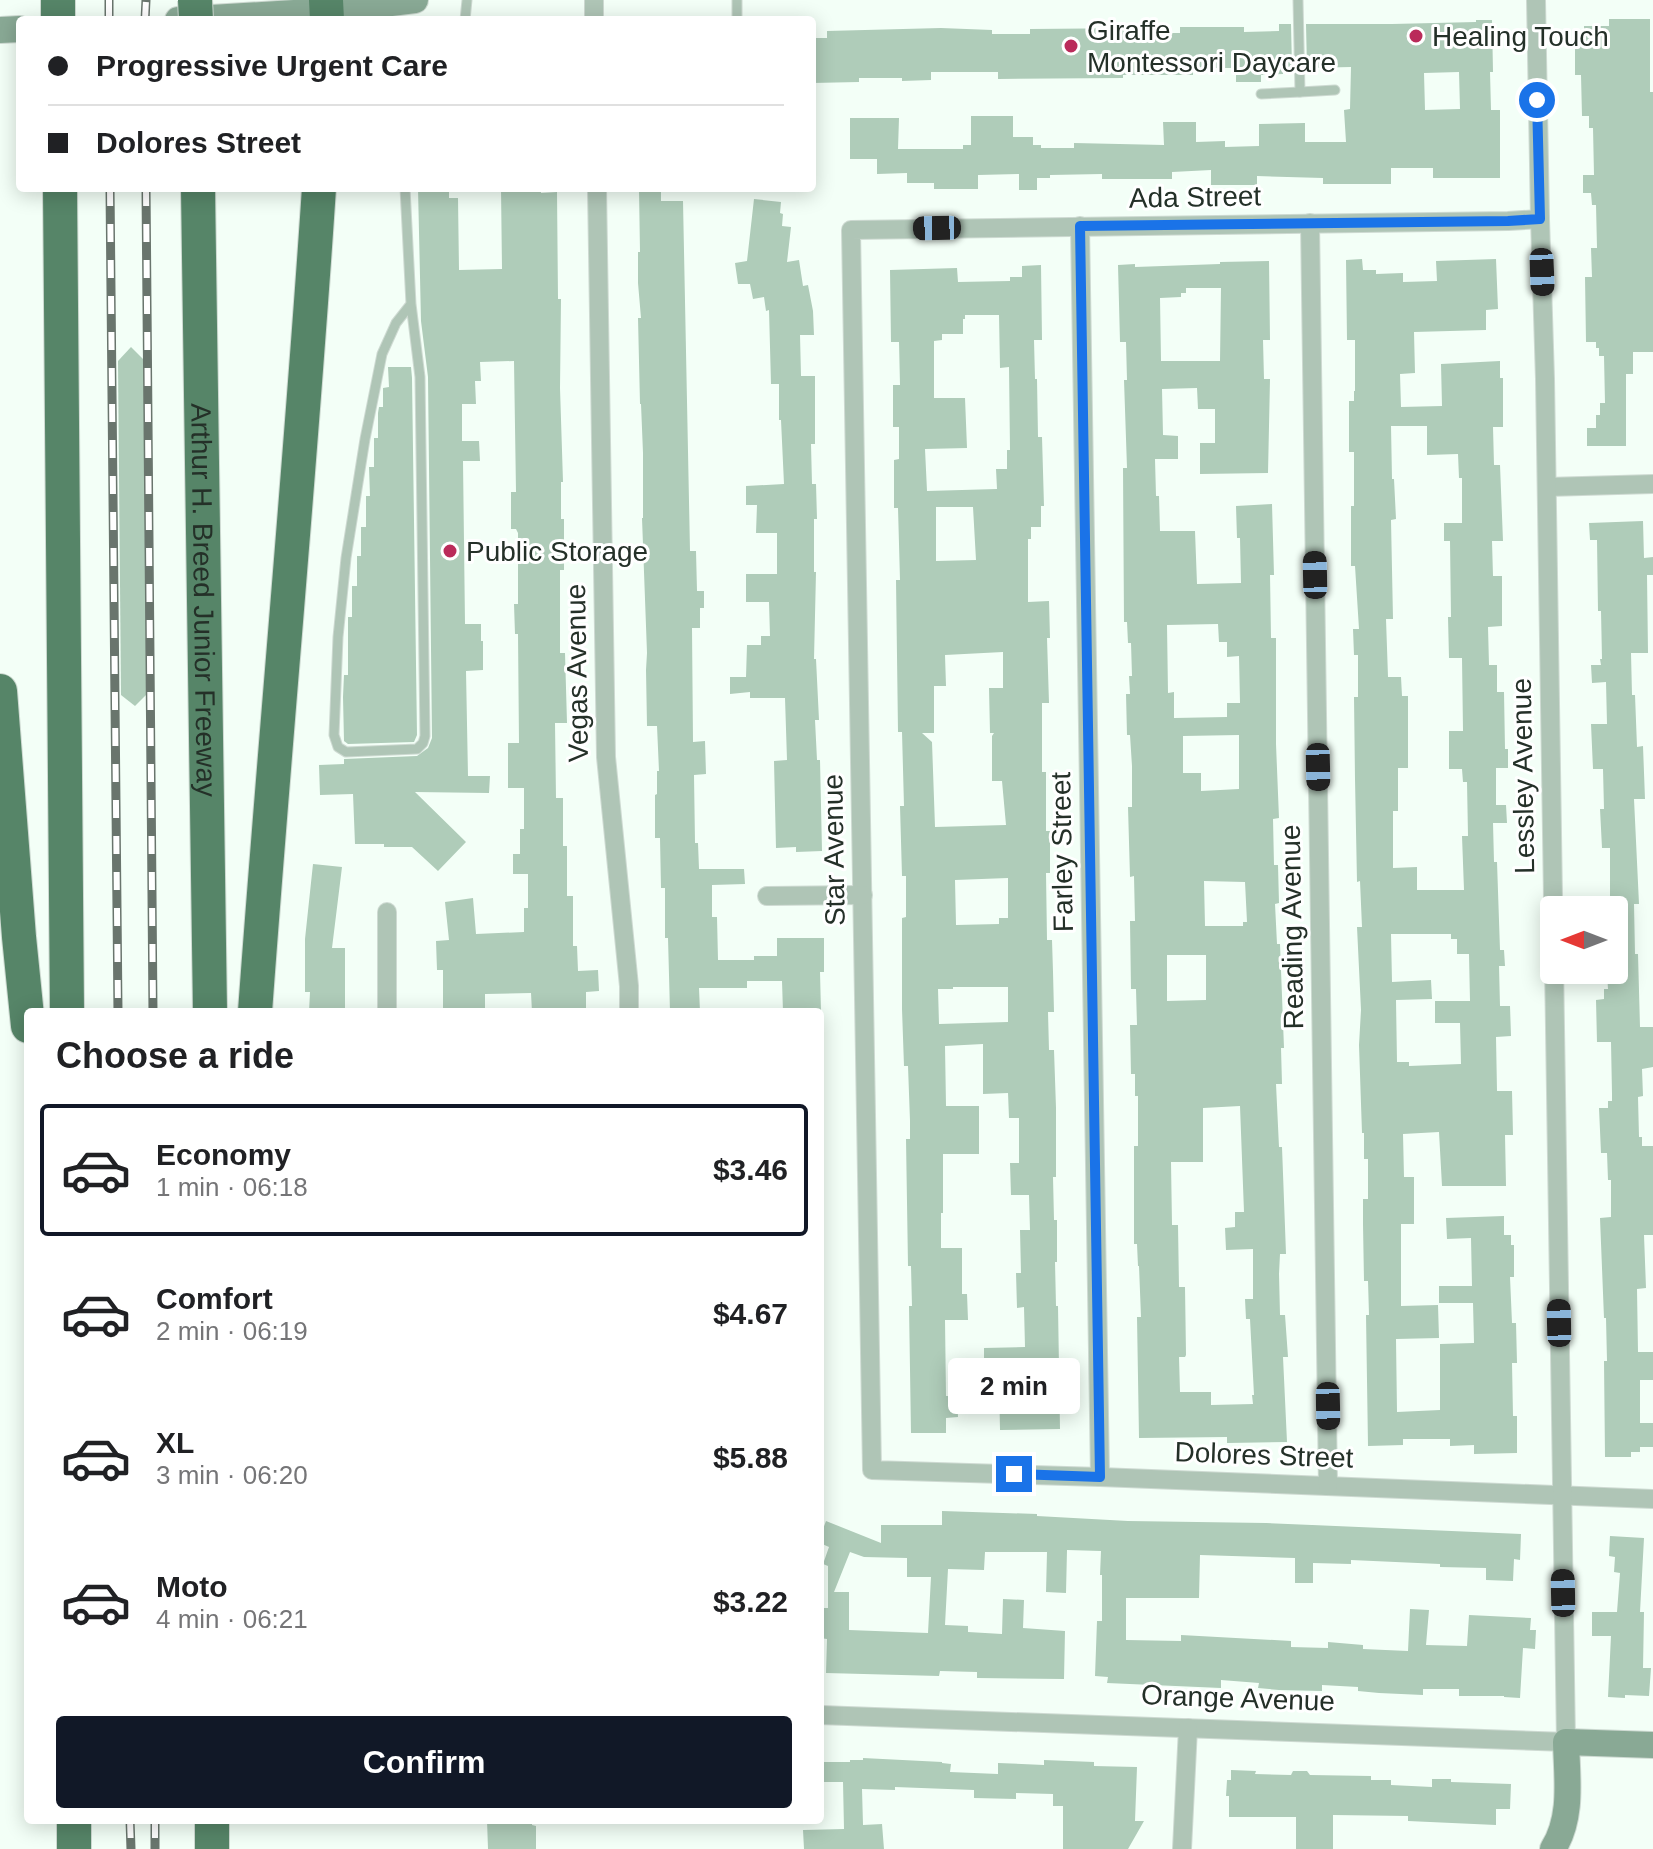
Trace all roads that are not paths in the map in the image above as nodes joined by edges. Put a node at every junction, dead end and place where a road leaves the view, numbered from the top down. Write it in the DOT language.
graph roads {
  1 [pos="415,0"];
  2 [pos="1298,0"];
  3 [pos="1536,0"];
  4 [pos="327,10"];
  5 [pos="238,16"];
  6 [pos="1335,90"];
  7 [pos="1300,92"];
  8 [pos="1261,94"];
  9 [pos="60,192"];
  10 [pos="198,192"];
  11 [pos="319,192"];
  12 [pos="405,192"];
  13 [pos="597,192"];
  14 [pos="1540,219"];
  15 [pos="1310,223"];
  16 [pos="1080,226"];
  17 [pos="851,230"];
  18 [pos="411,304"];
  19 [pos="1653,484"];
  20 [pos="1547,487"];
  21 [pos="0,691"];
  22 [pos="863,895"];
  23 [pos="767,896"];
  24 [pos="387,912"];
  25 [pos="26,1008"];
  26 [pos="67,1008"];
  27 [pos="210,1008"];
  28 [pos="255,1008"];
  29 [pos="387,1008"];
  30 [pos="629,1008"];
  31 [pos="872,1470"];
  32 [pos="1100,1477"];
  33 [pos="1328,1486"];
  34 [pos="1562,1496"];
  35 [pos="1653,1499"];
  36 [pos="824,1715"];
  37 [pos="1188,1728"];
  38 [pos="1566,1742"];
  39 [pos="1653,1745"];
  40 [pos="74,1824"];
  41 [pos="212,1824"];
  42 [pos="74,1849"];
  43 [pos="212,1849"];
  44 [pos="1182,1849"];
  45 [pos="1553,1849"];
  1 -- 4 [label="main road"];
  2 -- 7 [label="lane"];
  3 -- 14 [label="street, Lessley Avenue"];
  4 -- 5 [label="main road"];
  6 -- 7 [label="lane"];
  7 -- 8 [label="lane"];
  9 -- 26 [label="highway"];
  10 -- 27 [label="highway, Arthur H. Breed Junior Freeway"];
  11 -- 28 [label="highway"];
  12 -- 18 [label="lane"];
  13 -- 30 [label="street, Vegas Avenue"];
  14 -- 15 [label="street, Ada Street"];
  14 -- 20 [label="street, Lessley Avenue"];
  15 -- 16 [label="street, Ada Street"];
  15 -- 33 [label="street, Reading Avenue"];
  16 -- 17 [label="street, Ada Street"];
  16 -- 32 [label="street, Farley Street"];
  17 -- 22 [label="street, Star Avenue"];
  18 -- 18 [label="lane"];
  19 -- 20 [label="street"];
  20 -- 34 [label="street, Lessley Avenue"];
  21 -- 25 [label="highway"];
  22 -- 23 [label="street"];
  22 -- 31 [label="street, Star Avenue"];
  24 -- 29 [label="street"];
  31 -- 32 [label="street, Dolores Street"];
  32 -- 33 [label="street, Dolores Street"];
  33 -- 34 [label="street, Dolores Street"];
  34 -- 35 [label="street, Dolores Street"];
  34 -- 38 [label="street, Lessley Avenue"];
  36 -- 37 [label="street, Orange Avenue"];
  37 -- 38 [label="street, Orange Avenue"];
  37 -- 44 [label="street"];
  38 -- 39 [label="main road, Orange Avenue"];
  38 -- 45 [label="main road"];
  40 -- 42 [label="highway"];
  41 -- 43 [label="highway"];
}
